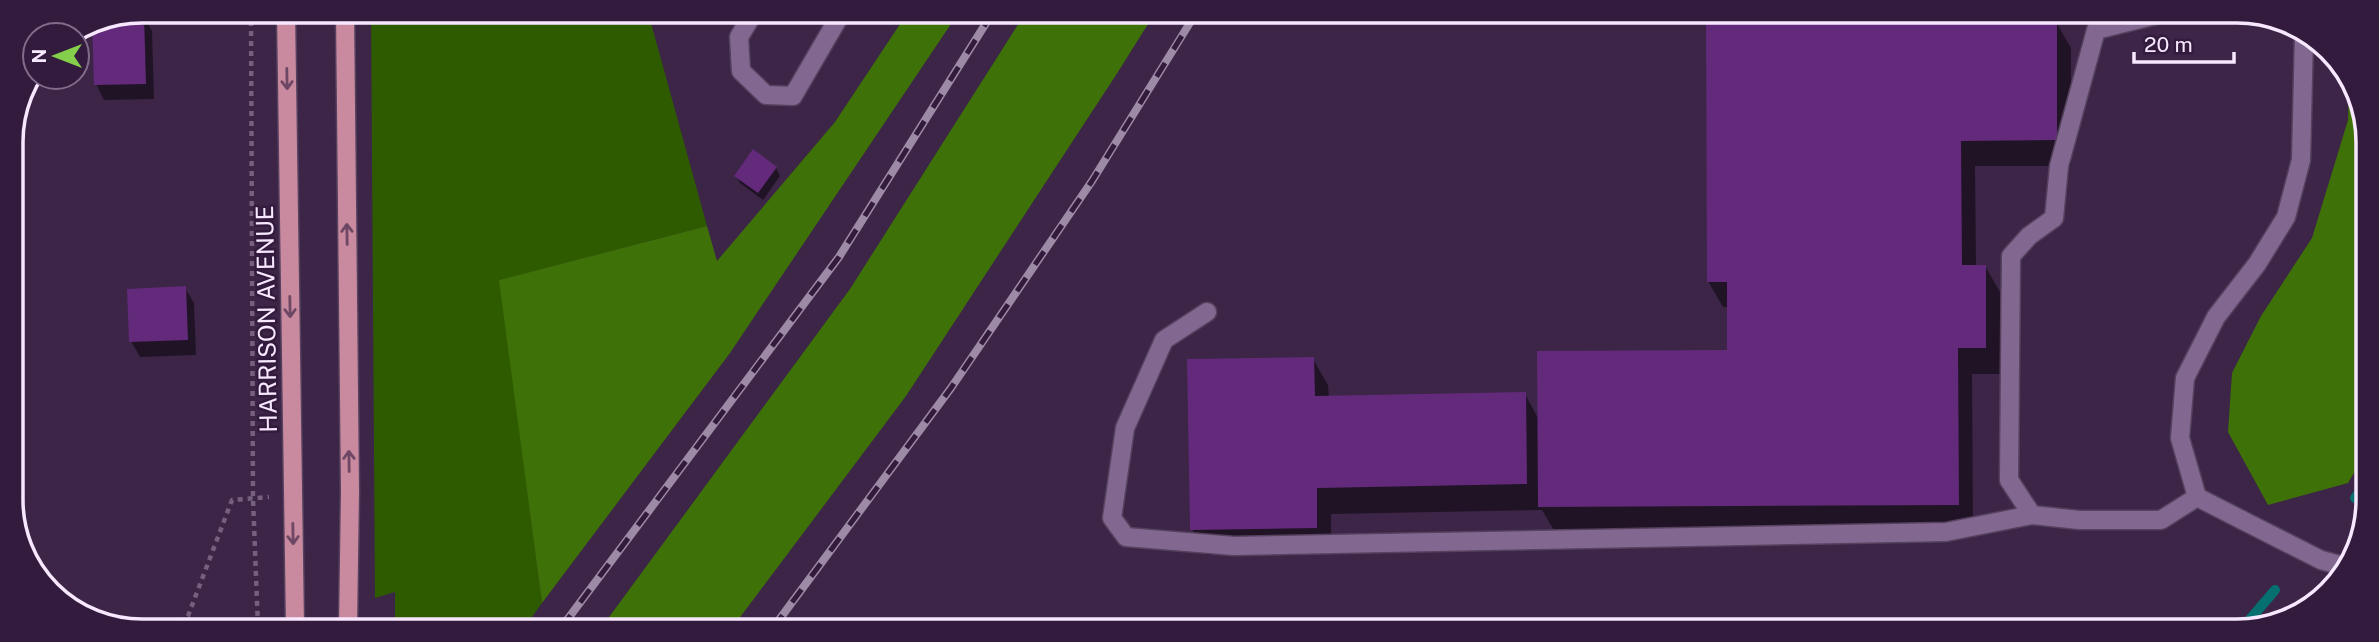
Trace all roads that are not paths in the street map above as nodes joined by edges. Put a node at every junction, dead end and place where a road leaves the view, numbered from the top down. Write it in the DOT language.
graph roads {
  1 [pos="286,23"];
  2 [pos="345,23"];
  3 [pos="747,23"];
  4 [pos="836,23"];
  5 [pos="2124,23"];
  6 [pos="2304,43"];
  7 [pos="1207,312"];
  8 [pos="2197,497"];
  9 [pos="2032,514"];
  10 [pos="2337,564"];
  11 [pos="295,619"];
  12 [pos="348,619"];
  1 -- 11 [label="main road, HARRISON AVENUE, one-way"];
  12 -- 2 [label="main road, one-way"];
  3 -- 4 [label="street"];
  5 -- 9 [label="street"];
  6 -- 8 [label="street"];
  7 -- 9 [label="street"];
  8 -- 9 [label="street"];
  8 -- 10 [label="street"];
}
